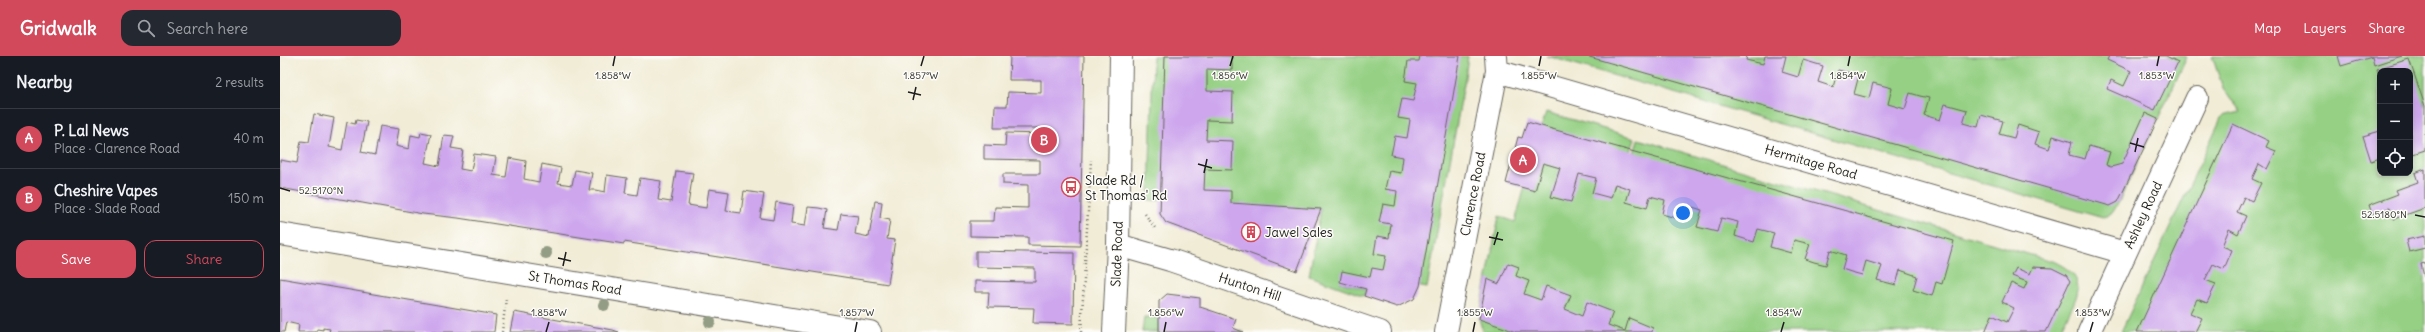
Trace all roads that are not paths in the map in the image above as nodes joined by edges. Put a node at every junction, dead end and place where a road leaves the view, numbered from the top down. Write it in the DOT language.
graph roads {
  1 [pos="1121,56"];
  2 [pos="1497,63"];
  3 [pos="2197,98"];
  4 [pos="280,234"];
  5 [pos="1118,245"];
  6 [pos="2125,253"];
  7 [pos="870,332"];
  8 [pos="1114,332"];
  9 [pos="1380,332"];
  10 [pos="1446,332"];
  11 [pos="2089,332"];
  1 -- 5 [label="street, Slade Road"];
  2 -- 6 [label="street, Hermitage Road"];
  2 -- 10 [label="street, Clarence Road"];
  3 -- 6 [label="street, Ashley Road"];
  4 -- 7 [label="street, St Thomas Road"];
  5 -- 8 [label="street, Slade Road"];
  5 -- 9 [label="street, Hunton Hill"];
  6 -- 11 [label="street, Ashley Road"];
}
